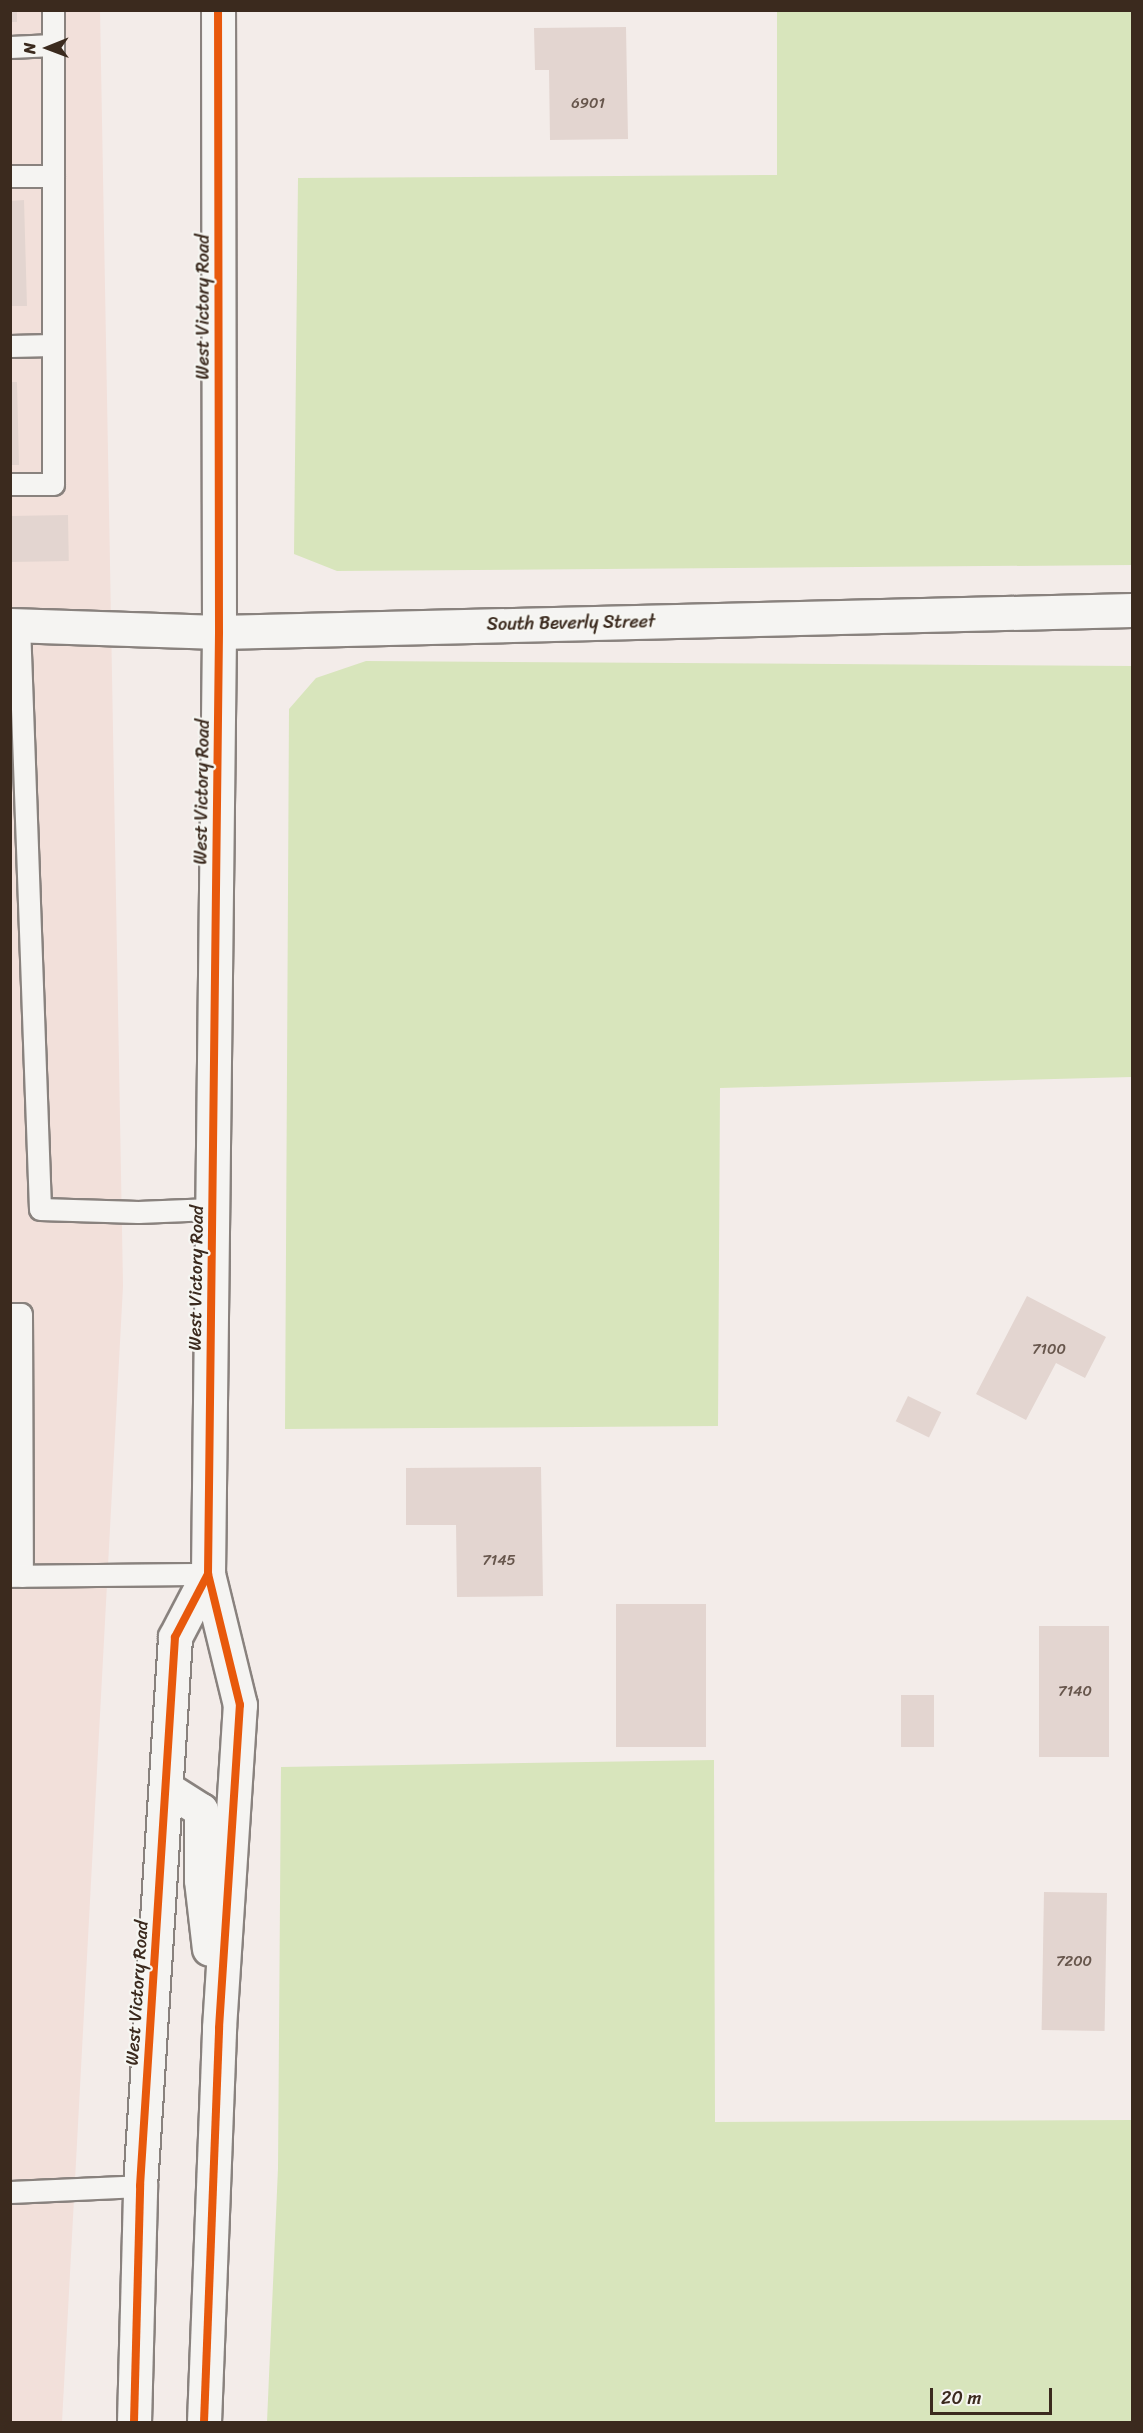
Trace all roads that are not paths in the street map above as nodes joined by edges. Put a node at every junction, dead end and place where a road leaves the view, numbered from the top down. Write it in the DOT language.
graph roads {
  1 [pos="53,10"];
  2 [pos="218,10"];
  3 [pos="53,45"];
  4 [pos="10,46"];
  5 [pos="10,176"];
  6 [pos="53,176"];
  7 [pos="53,345"];
  8 [pos="10,346"];
  9 [pos="10,484"];
  10 [pos="1132,609"];
  11 [pos="15,625"];
  12 [pos="219,632"];
  13 [pos="16,765"];
  14 [pos="212,1209"];
  15 [pos="10,1314"];
  16 [pos="208,1574"];
  17 [pos="16,1576"];
  18 [pos="166,1788"];
  19 [pos="219,2028"];
  20 [pos="140,2186"];
  21 [pos="10,2192"];
  22 [pos="134,2422"];
  23 [pos="204,2422"];
  1 -- 3 [label="lane"];
  2 -- 12 [label="main road, West Victory Road"];
  3 -- 4 [label="lane"];
  3 -- 6 [label="lane"];
  5 -- 6 [label="lane"];
  6 -- 7 [label="lane"];
  7 -- 8 [label="lane"];
  7 -- 9 [label="lane"];
  10 -- 12 [label="main road, South Beverly Street"];
  11 -- 12 [label="main road, South Beverly Street"];
  11 -- 13 [label="lane"];
  12 -- 14 [label="main road, West Victory Road"];
  13 -- 14 [label="lane"];
  14 -- 16 [label="main road, West Victory Road"];
  15 -- 17 [label="lane"];
  16 -- 17 [label="lane"];
  16 -- 18 [label="main road, West Victory Road"];
  16 -- 19 [label="main road, West Victory Road"];
  18 -- 19 [label="main road, West Victory Road"];
  18 -- 20 [label="main road, West Victory Road"];
  19 -- 23 [label="main road, West Victory Road"];
  20 -- 21 [label="lane"];
  20 -- 22 [label="main road, West Victory Road"];
}
